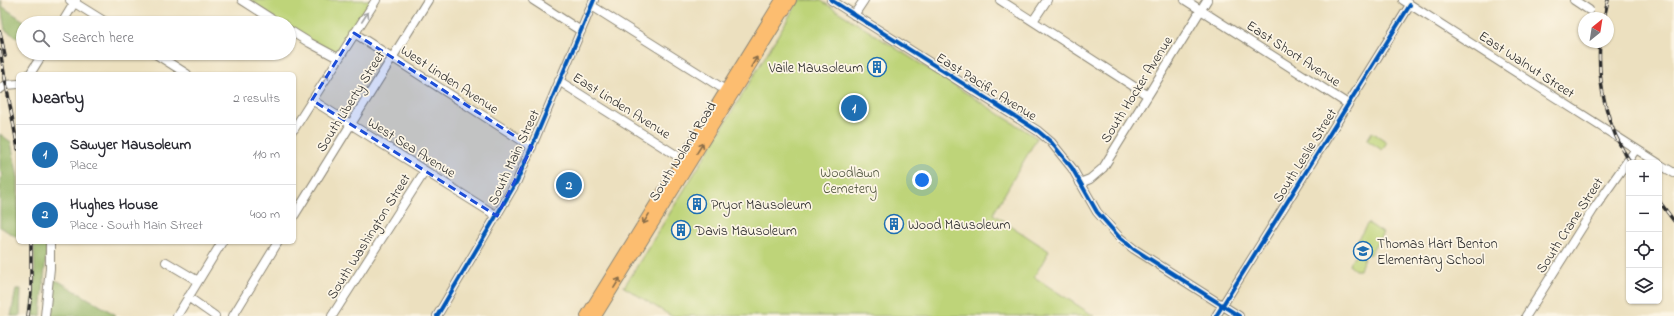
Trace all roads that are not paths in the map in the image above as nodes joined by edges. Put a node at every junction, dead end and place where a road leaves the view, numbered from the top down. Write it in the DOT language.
graph roads {
  1 [pos="242,0"];
  2 [pos="376,0"];
  3 [pos="428,0"];
  4 [pos="532,0"];
  5 [pos="781,0"];
  6 [pos="791,0"];
  7 [pos="831,0"];
  8 [pos="864,0"];
  9 [pos="1000,0"];
  10 [pos="1047,0"];
  11 [pos="1185,0"];
  12 [pos="1207,0"];
  13 [pos="1403,0"];
  14 [pos="1574,0"];
  15 [pos="73,1"];
  16 [pos="593,3"];
  17 [pos="1410,5"];
  18 [pos="1201,10"];
  19 [pos="1589,10"];
  20 [pos="854,15"];
  21 [pos="66,16"];
  22 [pos="96,16"];
  23 [pos="267,16"];
  24 [pos="1034,21"];
  25 [pos="581,31"];
  26 [pos="354,33"];
  27 [pos="296,34"];
  28 [pos="338,58"];
  29 [pos="392,58"];
  30 [pos="39,60"];
  31 [pos="165,60"];
  32 [pos="31,72"];
  33 [pos="184,72"];
  34 [pos="559,82"];
  35 [pos="16,84"];
  36 [pos="4,87"];
  37 [pos="729,93"];
  38 [pos="1147,95"];
  39 [pos="312,100"];
  40 [pos="1348,104"];
  41 [pos="350,124"];
  42 [pos="296,126"];
  43 [pos="532,147"];
  44 [pos="1636,149"];
  45 [pos="1653,160"];
  46 [pos="686,162"];
  47 [pos="1662,166"];
  48 [pos="425,170"];
  49 [pos="1674,174"];
  50 [pos="1080,184"];
  51 [pos="296,213"];
  52 [pos="497,216"];
  53 [pos="50,244"];
  54 [pos="221,244"];
  55 [pos="277,244"];
  56 [pos="166,262"];
  57 [pos="198,282"];
  58 [pos="188,297"];
  59 [pos="1223,306"];
  60 [pos="592,315"];
  61 [pos="45,316"];
  62 [pos="177,316"];
  63 [pos="216,316"];
  64 [pos="233,316"];
  65 [pos="332,316"];
  66 [pos="437,316"];
  67 [pos="1216,316"];
  68 [pos="1239,316"];
  69 [pos="1526,316"];
  1 -- 23 [label="street"];
  26 -- 2 [label="street, one-way"];
  3 -- 29 [label="street, South Liberty Street"];
  4 -- 25 [label="street"];
  5 -- 37 [label="main road, South Noland Road"];
  37 -- 6 [label="main road, South Noland Road, one-way"];
  7 -- 20 [label="street, East Pacific Avenue"];
  8 -- 20 [label="street"];
  9 -- 24 [label="street"];
  10 -- 24 [label="street"];
  11 -- 18 [label="street, East Short Avenue"];
  12 -- 18 [label="street, South Hocker Avenue"];
  13 -- 17 [label="street, East Walnut Street"];
  14 -- 19 [label="street"];
  15 -- 21 [label="street"];
  15 -- 22 [label="street"];
  16 -- 25 [label="street, South Main Street"];
  16 -- 37 [label="street"];
  17 -- 40 [label="street, South Leslie Street"];
  17 -- 44 [label="street, East Walnut Street"];
  18 -- 38 [label="street, South Hocker Avenue"];
  18 -- 40 [label="street, East Short Avenue"];
  20 -- 50 [label="street, East Pacific Avenue"];
  24 -- 38 [label="street"];
  25 -- 34 [label="street, South Main Street"];
  26 -- 28 [label="street"];
  26 -- 29 [label="street, West Linden Avenue"];
  27 -- 28 [label="street"];
  39 -- 28 [label="street, one-way"];
  29 -- 41 [label="street, South Liberty Street"];
  29 -- 43 [label="street, West Linden Avenue"];
  30 -- 32 [label="street"];
  31 -- 33 [label="street"];
  34 -- 43 [label="street, South Main Street"];
  34 -- 46 [label="street, East Linden Avenue"];
  35 -- 36 [label="street"];
  37 -- 46 [label="main road, South Noland Road"];
  38 -- 50 [label="street, South Hocker Avenue"];
  39 -- 41 [label="street, West Sea Avenue"];
  39 -- 42 [label="street"];
  40 -- 59 [label="street, South Leslie Street"];
  41 -- 48 [label="street, West Sea Avenue"];
  41 -- 51 [label="street, South Liberty Street"];
  43 -- 52 [label="street, South Main Street"];
  44 -- 45 [label="street, East Walnut Street"];
  44 -- 69 [label="street, South Crane Street"];
  46 -- 60 [label="main road, South Noland Road"];
  47 -- 49 [label="street, East Walnut Street"];
  48 -- 52 [label="street, West Sea Avenue"];
  48 -- 65 [label="street, South Washington Street"];
  50 -- 59 [label="street, East Pacific Avenue"];
  52 -- 66 [label="street, South Main Street"];
  53 -- 61 [label="street"];
  54 -- 57 [label="street"];
  55 -- 64 [label="street"];
  56 -- 57 [label="street"];
  57 -- 58 [label="street"];
  58 -- 62 [label="street"];
  58 -- 63 [label="street"];
  59 -- 67 [label="street, South Leslie Street"];
  59 -- 68 [label="street, East Pacific Avenue"];
}
